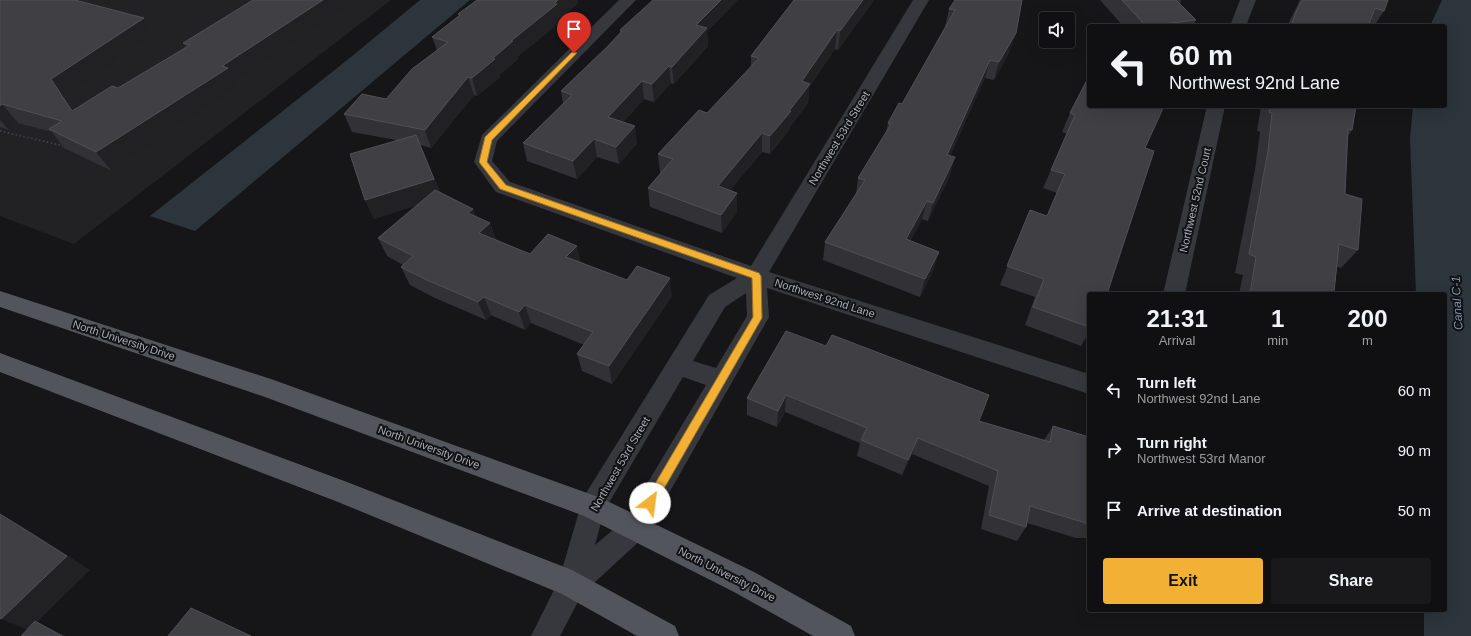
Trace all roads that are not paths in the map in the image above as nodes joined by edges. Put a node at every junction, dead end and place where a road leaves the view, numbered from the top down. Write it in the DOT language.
graph roads {
  1 [pos="628,0"];
  2 [pos="921,0"];
  3 [pos="1248,0"];
  4 [pos="1239,24"];
  5 [pos="1216,108"];
  6 [pos="756,276"];
  7 [pos="1174,292"];
  8 [pos="0,299"];
  9 [pos="0,362"];
  10 [pos="678,365"];
  11 [pos="721,380"];
  12 [pos="1087,383"];
  13 [pos="592,507"];
  14 [pos="636,528"];
  15 [pos="572,584"];
  16 [pos="545,636"];
  17 [pos="664,636"];
  18 [pos="841,636"];
  1 -- 6 [label="street, Northwest 92nd Lane"];
  2 -- 6 [label="street, Northwest 53rd Street"];
  3 -- 4 [label="street"];
  5 -- 7 [label="street, Northwest 52nd Court"];
  6 -- 10 [label="street, Northwest 53rd Street"];
  6 -- 11 [label="street"];
  6 -- 12 [label="street, Northwest 92nd Lane"];
  8 -- 13 [label="main road, North University Drive"];
  9 -- 15 [label="main road"];
  10 -- 11 [label="street"];
  10 -- 13 [label="street, Northwest 53rd Street"];
  11 -- 14 [label="street"];
  13 -- 14 [label="main road, North University Drive"];
  13 -- 15 [label="street, Northwest 53rd Street"];
  14 -- 15 [label="street"];
  14 -- 18 [label="main road, North University Drive"];
  15 -- 16 [label="street"];
  15 -- 17 [label="main road"];
}
